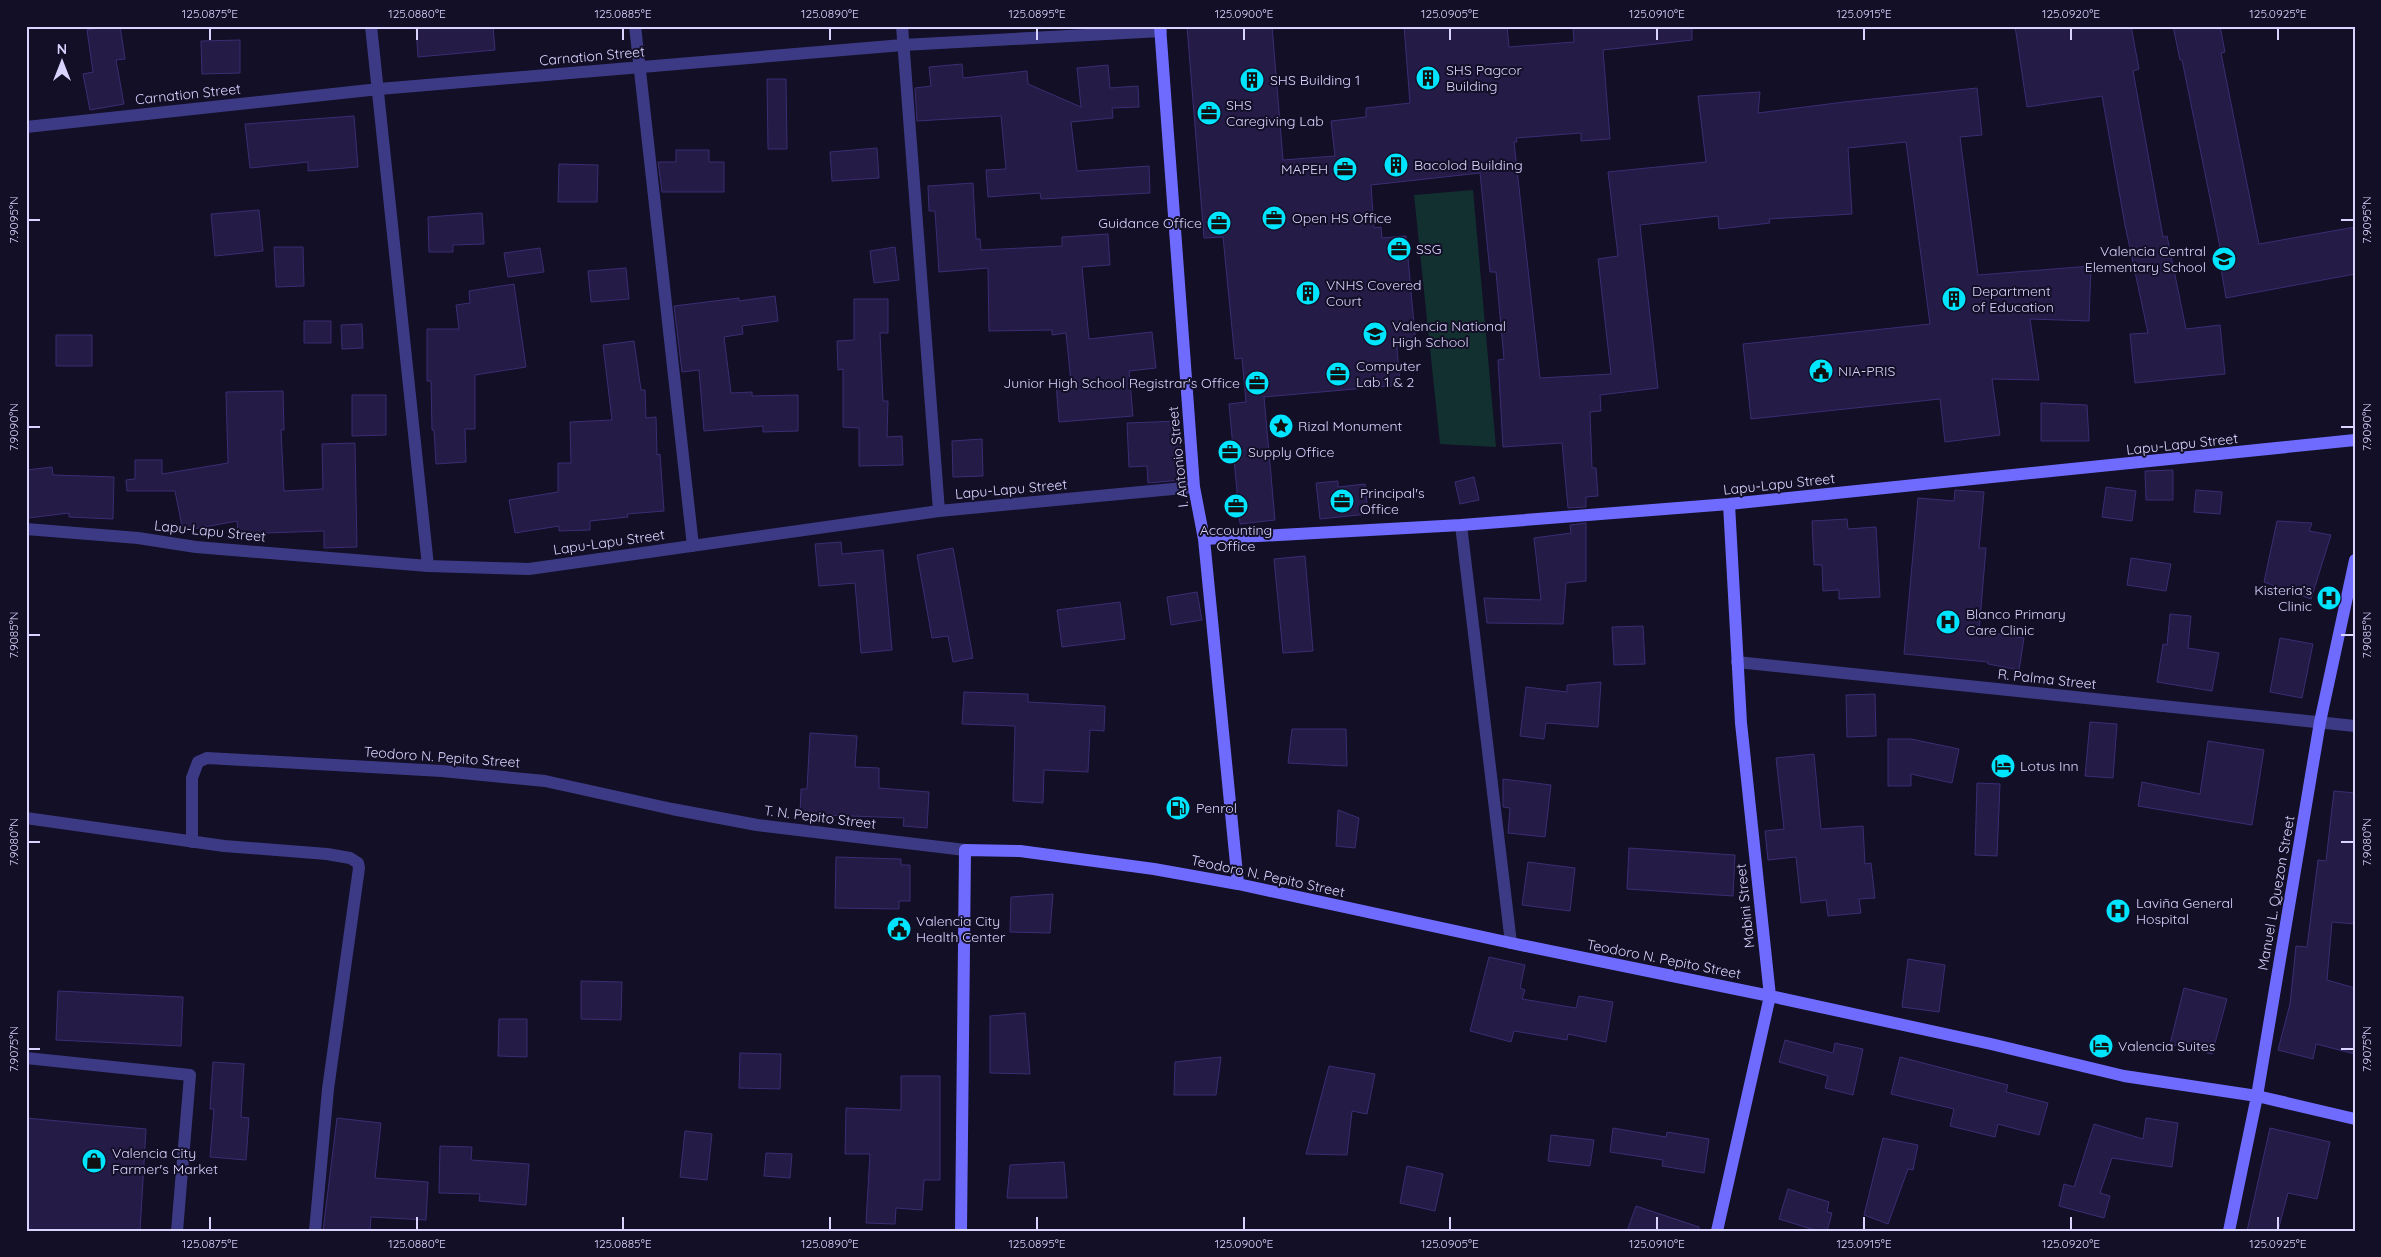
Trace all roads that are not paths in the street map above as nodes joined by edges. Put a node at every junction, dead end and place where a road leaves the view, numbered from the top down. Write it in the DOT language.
graph roads {
  1 [pos="371,26"];
  2 [pos="635,26"];
  3 [pos="902,26"];
  4 [pos="1160,29"];
  5 [pos="903,44"];
  6 [pos="639,67"];
  7 [pos="379,89"];
  8 [pos="26,127"];
  9 [pos="2355,440"];
  10 [pos="1194,487"];
  11 [pos="1729,504"];
  12 [pos="938,511"];
  13 [pos="1461,525"];
  14 [pos="26,529"];
  15 [pos="1204,539"];
  16 [pos="693,546"];
  17 [pos="2355,560"];
  18 [pos="428,566"];
  19 [pos="1737,662"];
  20 [pos="2320,722"];
  21 [pos="2355,726"];
  22 [pos="672,809"];
  23 [pos="26,818"];
  24 [pos="192,842"];
  25 [pos="965,850"];
  26 [pos="1238,884"];
  27 [pos="1511,943"];
  28 [pos="1770,996"];
  29 [pos="26,1058"];
  30 [pos="2257,1096"];
  31 [pos="2355,1119"];
  32 [pos="177,1231"];
  33 [pos="315,1231"];
  34 [pos="961,1231"];
  35 [pos="1717,1231"];
  36 [pos="2229,1231"];
  1 -- 7 [label="street"];
  2 -- 6 [label="street"];
  3 -- 5 [label="street"];
  4 -- 5 [label="street, Carnation Street"];
  4 -- 10 [label="street, I. Antonio Street"];
  5 -- 6 [label="street, Carnation Street"];
  5 -- 12 [label="street"];
  6 -- 7 [label="street, Carnation Street"];
  6 -- 16 [label="street"];
  7 -- 8 [label="street, Carnation Street"];
  7 -- 18 [label="street"];
  9 -- 11 [label="street, Lapu-Lapu Street"];
  10 -- 12 [label="street, Lapu-Lapu Street"];
  10 -- 15 [label="street, I. Antonio Street"];
  11 -- 13 [label="street, Lapu-Lapu Street"];
  11 -- 19 [label="street, Mabini Street"];
  12 -- 16 [label="street, Lapu-Lapu Street"];
  13 -- 15 [label="street, Lapu-Lapu Street"];
  13 -- 27 [label="street"];
  14 -- 18 [label="street, Lapu-Lapu Street"];
  15 -- 26 [label="street, I. Antonio Street"];
  16 -- 18 [label="street, Lapu-Lapu Street"];
  17 -- 20 [label="street, Manuel L. Quezon Street"];
  19 -- 20 [label="street, R. Palma Street"];
  19 -- 28 [label="street, Mabini Street"];
  20 -- 21 [label="street, R. Palma Street"];
  20 -- 30 [label="street, Manuel L. Quezon Street"];
  22 -- 24 [label="street, Teodoro N. Pepito Street"];
  22 -- 25 [label="street, T. N. Pepito Street"];
  23 -- 24 [label="street"];
  24 -- 33 [label="street"];
  25 -- 26 [label="street, Teodoro N. Pepito Street"];
  25 -- 34 [label="street"];
  26 -- 27 [label="street, Teodoro N. Pepito Street"];
  27 -- 28 [label="street, Teodoro N. Pepito Street"];
  28 -- 30 [label="street, Teodoro N. Pepito Street"];
  28 -- 35 [label="street, Mabini Street"];
  29 -- 32 [label="street"];
  30 -- 31 [label="street, Teodoro N. Pepito Street"];
  30 -- 36 [label="street, Manuel L. Quezon Street"];
}
